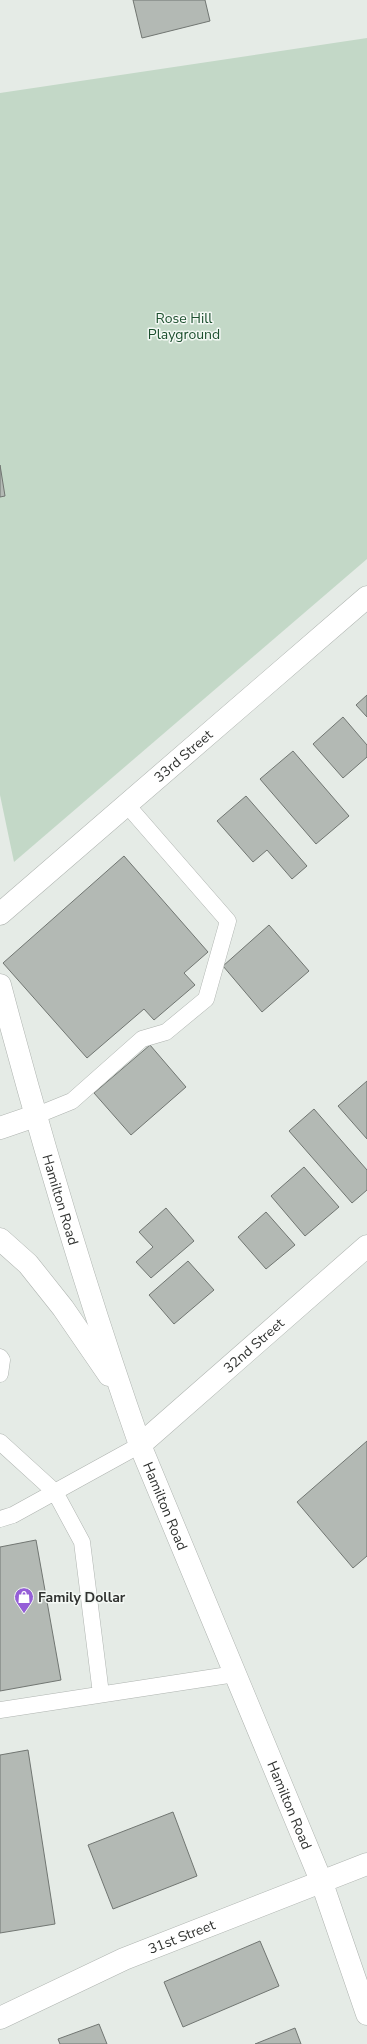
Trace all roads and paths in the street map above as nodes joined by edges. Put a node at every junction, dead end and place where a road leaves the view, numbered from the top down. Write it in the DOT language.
graph roads {
  1 [pos="367,597"];
  2 [pos="127,805"];
  3 [pos="0,914"];
  4 [pos="0,985"];
  5 [pos="35,1116"];
  6 [pos="0,1128"];
  7 [pos="0,1239"];
  8 [pos="367,1246"];
  9 [pos="0,1357"];
  10 [pos="0,1374"];
  11 [pos="122,1393"];
  12 [pos="0,1442"];
  13 [pos="140,1445"];
  14 [pos="55,1492"];
  15 [pos="0,1520"];
  16 [pos="235,1674"];
  17 [pos="101,1694"];
  18 [pos="0,1710"];
  19 [pos="367,1864"];
  20 [pos="322,1883"];
  21 [pos="367,2014"];
  22 [pos="0,2018"];
  1 -- 2 [label="street, 33rd Street"];
  2 -- 3 [label="street, 33rd Street"];
  2 -- 5 [label="lane"];
  4 -- 5 [label="street, Hamilton Road"];
  5 -- 6 [label="street"];
  5 -- 11 [label="street, Hamilton Road"];
  7 -- 11 [label="street"];
  8 -- 13 [label="street, 32nd Street"];
  9 -- 10 [label="lane"];
  11 -- 13 [label="street, Hamilton Road"];
  12 -- 14 [label="lane"];
  13 -- 14 [label="lane"];
  13 -- 16 [label="street, Hamilton Road"];
  14 -- 15 [label="lane"];
  14 -- 17 [label="lane"];
  16 -- 17 [label="lane"];
  16 -- 20 [label="street, Hamilton Road"];
  17 -- 18 [label="lane"];
  19 -- 20 [label="street, 31st Street"];
  20 -- 21 [label="street, Hamilton Road"];
  20 -- 22 [label="street, 31st Street"];
}
